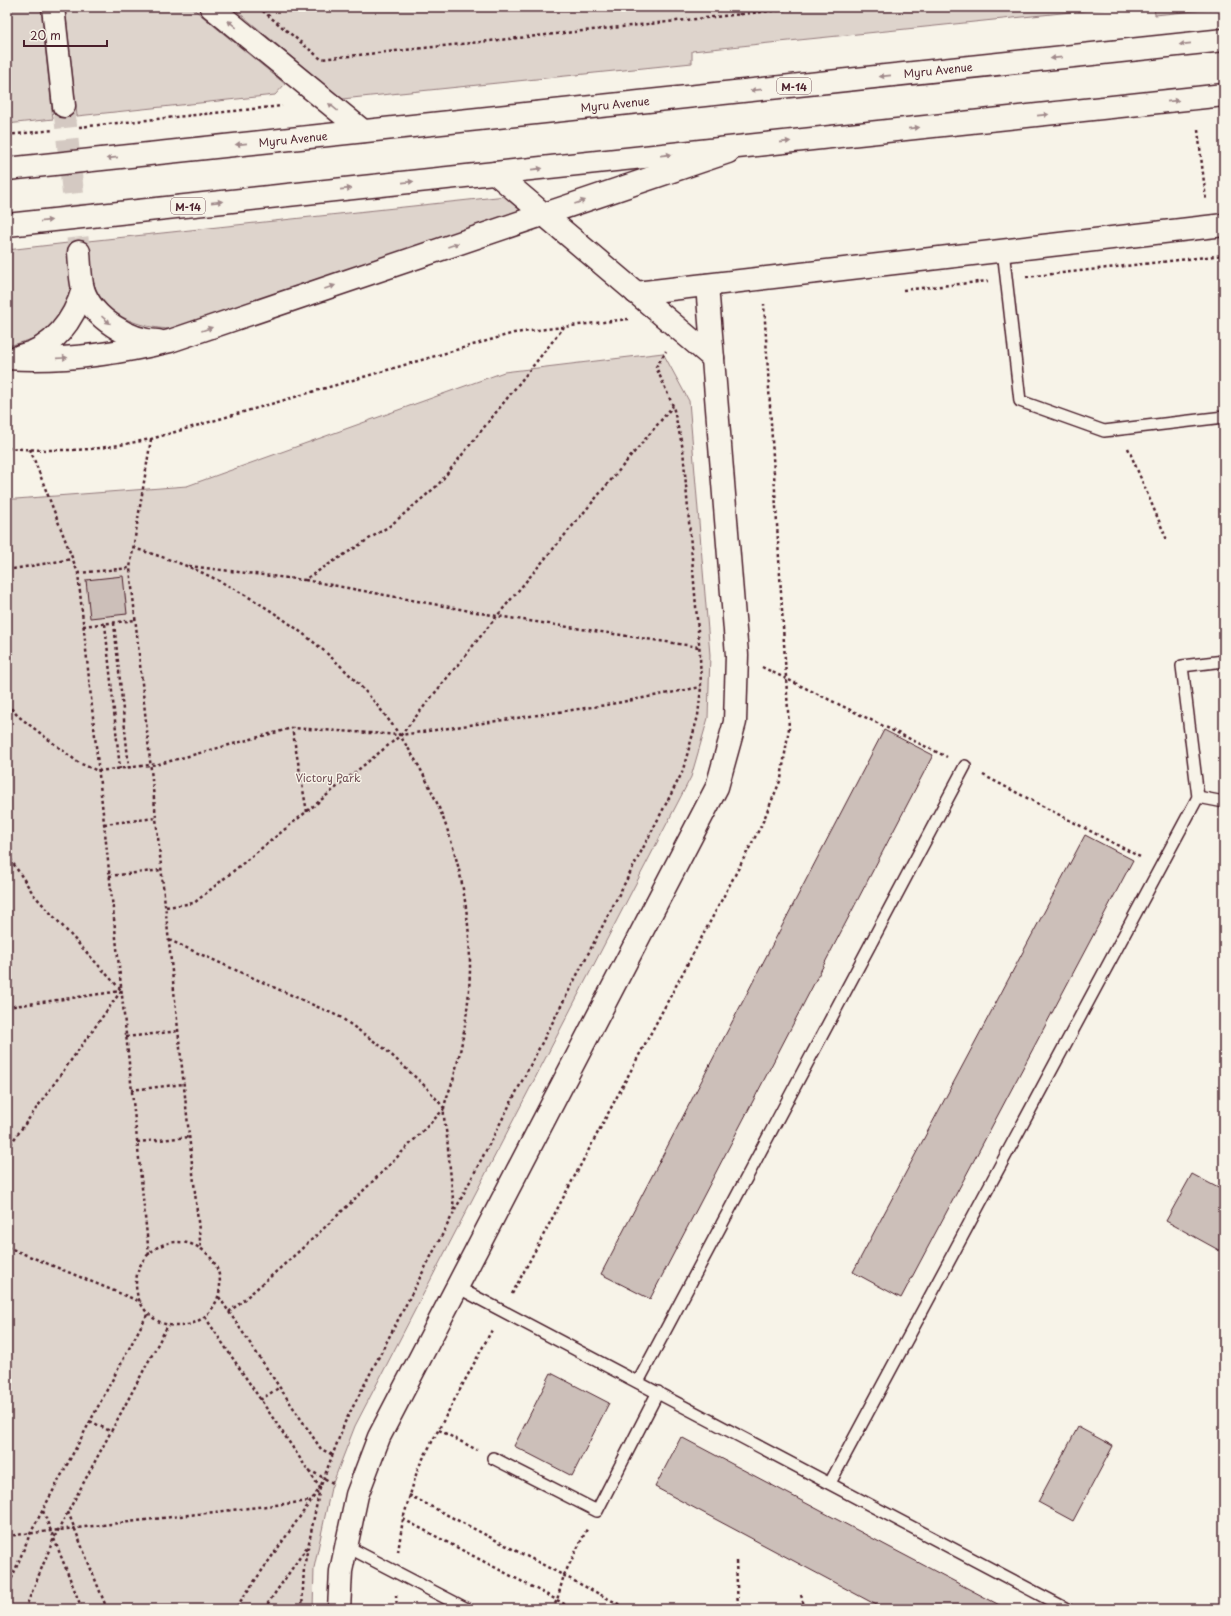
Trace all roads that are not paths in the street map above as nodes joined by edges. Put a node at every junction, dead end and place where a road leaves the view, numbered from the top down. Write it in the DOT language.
graph roads {
  1 [pos="53,7"];
  2 [pos="211,7"];
  3 [pos="1224,40"];
  4 [pos="1224,96"];
  5 [pos="64,106"];
  6 [pos="363,131"];
  7 [pos="746,146"];
  8 [pos="7,169"];
  9 [pos="495,173"];
  10 [pos="543,215"];
  11 [pos="7,225"];
  12 [pos="1224,225"];
  13 [pos="1003,250"];
  14 [pos="79,252"];
  15 [pos="707,285"];
  16 [pos="83,290"];
  17 [pos="636,293"];
  18 [pos="170,341"];
  19 [pos="8,358"];
  20 [pos="713,358"];
  21 [pos="1224,417"];
  22 [pos="1224,661"];
  23 [pos="965,766"];
  24 [pos="1198,797"];
  25 [pos="1224,802"];
  26 [pos="457,1287"];
  27 [pos="638,1382"];
  28 [pos="658,1392"];
  29 [pos="493,1458"];
  30 [pos="830,1484"];
  31 [pos="346,1546"];
  32 [pos="340,1609"];
  33 [pos="468,1609"];
  34 [pos="1067,1609"];
  1 -- 5 [label="main road"];
  6 -- 2 [label="main road, one-way"];
  3 -- 6 [label="main road, Myru Avenue / М-14, one-way"];
  7 -- 4 [label="main road, М-14, one-way"];
  6 -- 8 [label="main road, Myru Avenue / М-14, one-way"];
  9 -- 7 [label="main road, М-14, one-way"];
  10 -- 7 [label="main road, one-way"];
  9 -- 10 [label="main road"];
  11 -- 9 [label="main road, М-14, one-way"];
  10 -- 17 [label="main road"];
  18 -- 10 [label="main road, one-way"];
  12 -- 13 [label="main road"];
  13 -- 15 [label="main road"];
  13 -- 21 [label="lane"];
  14 -- 16 [label="main road"];
  15 -- 17 [label="main road"];
  15 -- 20 [label="main road"];
  16 -- 18 [label="main road, one-way"];
  16 -- 19 [label="main road"];
  17 -- 20 [label="main road"];
  19 -- 18 [label="main road, one-way"];
  20 -- 26 [label="main road"];
  22 -- 24 [label="lane"];
  23 -- 27 [label="lane"];
  24 -- 25 [label="lane"];
  24 -- 30 [label="lane"];
  26 -- 27 [label="lane"];
  26 -- 31 [label="main road"];
  27 -- 28 [label="lane"];
  28 -- 29 [label="lane"];
  28 -- 30 [label="lane"];
  30 -- 34 [label="lane"];
  31 -- 32 [label="main road"];
  31 -- 33 [label="lane"];
}
